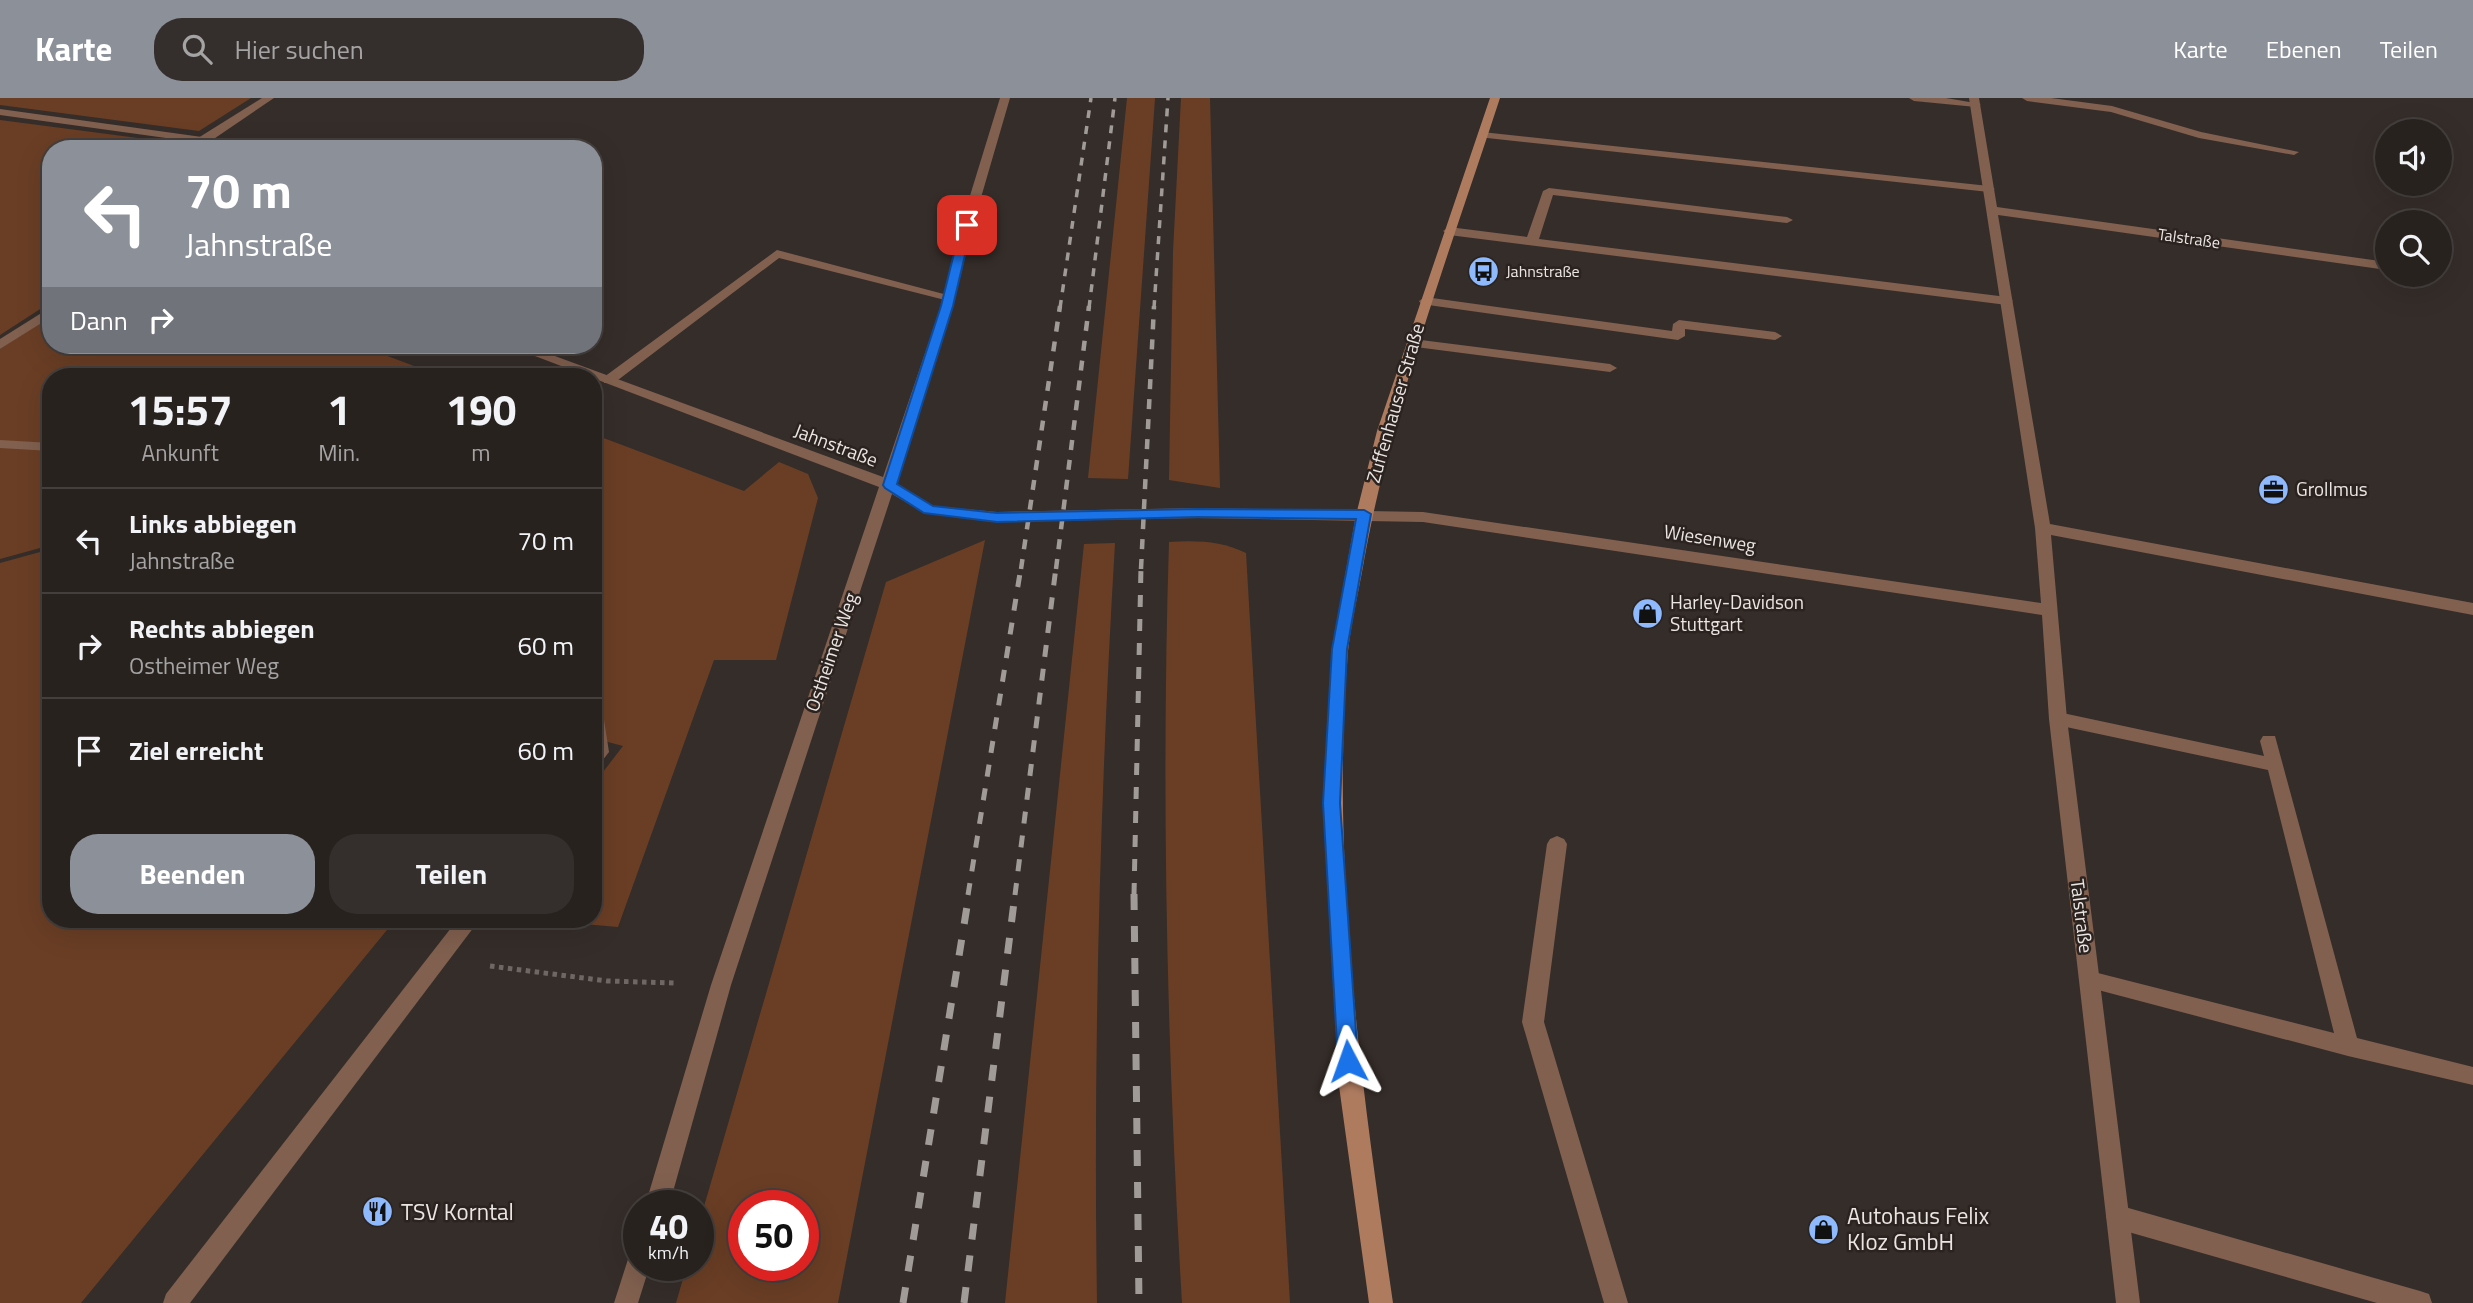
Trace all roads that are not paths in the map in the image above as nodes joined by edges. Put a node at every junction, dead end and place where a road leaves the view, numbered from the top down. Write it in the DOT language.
graph roads {
  1 [pos="269,98"];
  2 [pos="1004,98"];
  3 [pos="1494,98"];
  4 [pos="1914,98"];
  5 [pos="2027,98"];
  6 [pos="1975,101"];
  7 [pos="0,112"];
  8 [pos="1482,135"];
  9 [pos="202,140"];
  10 [pos="2294,152"];
  11 [pos="1989,188"];
  12 [pos="1992,210"];
  13 [pos="1787,220"];
  14 [pos="1449,230"];
  15 [pos="1532,241"];
  16 [pos="2375,264"];
  17 [pos="949,297"];
  18 [pos="2007,301"];
  19 [pos="1425,302"];
  20 [pos="42,317"];
  21 [pos="1775,336"];
  22 [pos="1413,342"];
  23 [pos="0,345"];
  24 [pos="538,354"];
  25 [pos="576,368"];
  26 [pos="1611,369"];
  27 [pos="602,377"];
  28 [pos="609,380"];
  29 [pos="0,444"];
  30 [pos="42,446"];
  31 [pos="889,485"];
  32 [pos="1364,514"];
  33 [pos="2043,528"];
  34 [pos="2473,609"];
  35 [pos="2049,610"];
  36 [pos="2058,719"];
  37 [pos="2269,741"];
  38 [pos="2276,765"];
  39 [pos="1557,844"];
  40 [pos="463,928"];
  41 [pos="2090,980"];
  42 [pos="2348,1046"];
  43 [pos="2470,1076"];
  44 [pos="662,1190"];
  45 [pos="2118,1217"];
  46 [pos="633,1281"];
  47 [pos="175,1303"];
  48 [pos="626,1303"];
  49 [pos="1381,1303"];
  50 [pos="1616,1303"];
  51 [pos="2128,1303"];
  52 [pos="2420,1303"];
  1 -- 9 [label="street"];
  2 -- 17 [label="street, Ostheimer Weg"];
  3 -- 8 [label="main road, Zuffenhauser Straße"];
  4 -- 6 [label="street"];
  5 -- 10 [label="street"];
  6 -- 11 [label="street, Talstraße"];
  7 -- 9 [label="street"];
  8 -- 11 [label="street"];
  8 -- 14 [label="main road, Zuffenhauser Straße"];
  11 -- 12 [label="street, Talstraße"];
  12 -- 16 [label="street, Talstraße"];
  12 -- 18 [label="street, Talstraße"];
  13 -- 15 [label="street"];
  14 -- 15 [label="street"];
  14 -- 19 [label="main road, Zuffenhauser Straße"];
  15 -- 18 [label="street"];
  17 -- 28 [label="street"];
  17 -- 31 [label="street, Ostheimer Weg"];
  18 -- 33 [label="street, Talstraße"];
  19 -- 21 [label="street"];
  19 -- 22 [label="main road, Zuffenhauser Straße"];
  20 -- 23 [label="street"];
  22 -- 26 [label="street"];
  22 -- 32 [label="main road, Zuffenhauser Straße"];
  24 -- 25 [label="street, Jahnstraße"];
  27 -- 28 [label="street, Jahnstraße"];
  28 -- 31 [label="street, Jahnstraße"];
  29 -- 30 [label="street"];
  31 -- 32 [label="street, Jahnstraße"];
  31 -- 44 [label="street, Ostheimer Weg"];
  32 -- 35 [label="street, Wiesenweg"];
  32 -- 49 [label="main road, Zuffenhauser Straße"];
  33 -- 34 [label="street"];
  33 -- 35 [label="street, Talstraße"];
  35 -- 36 [label="street, Talstraße"];
  36 -- 38 [label="street"];
  36 -- 41 [label="street, Talstraße"];
  37 -- 38 [label="street"];
  38 -- 42 [label="street"];
  39 -- 50 [label="street"];
  40 -- 47 [label="street"];
  41 -- 42 [label="street"];
  41 -- 45 [label="street, Talstraße"];
  42 -- 43 [label="street"];
  45 -- 51 [label="street, Talstraße"];
  45 -- 52 [label="street"];
  46 -- 48 [label="street"];
}
